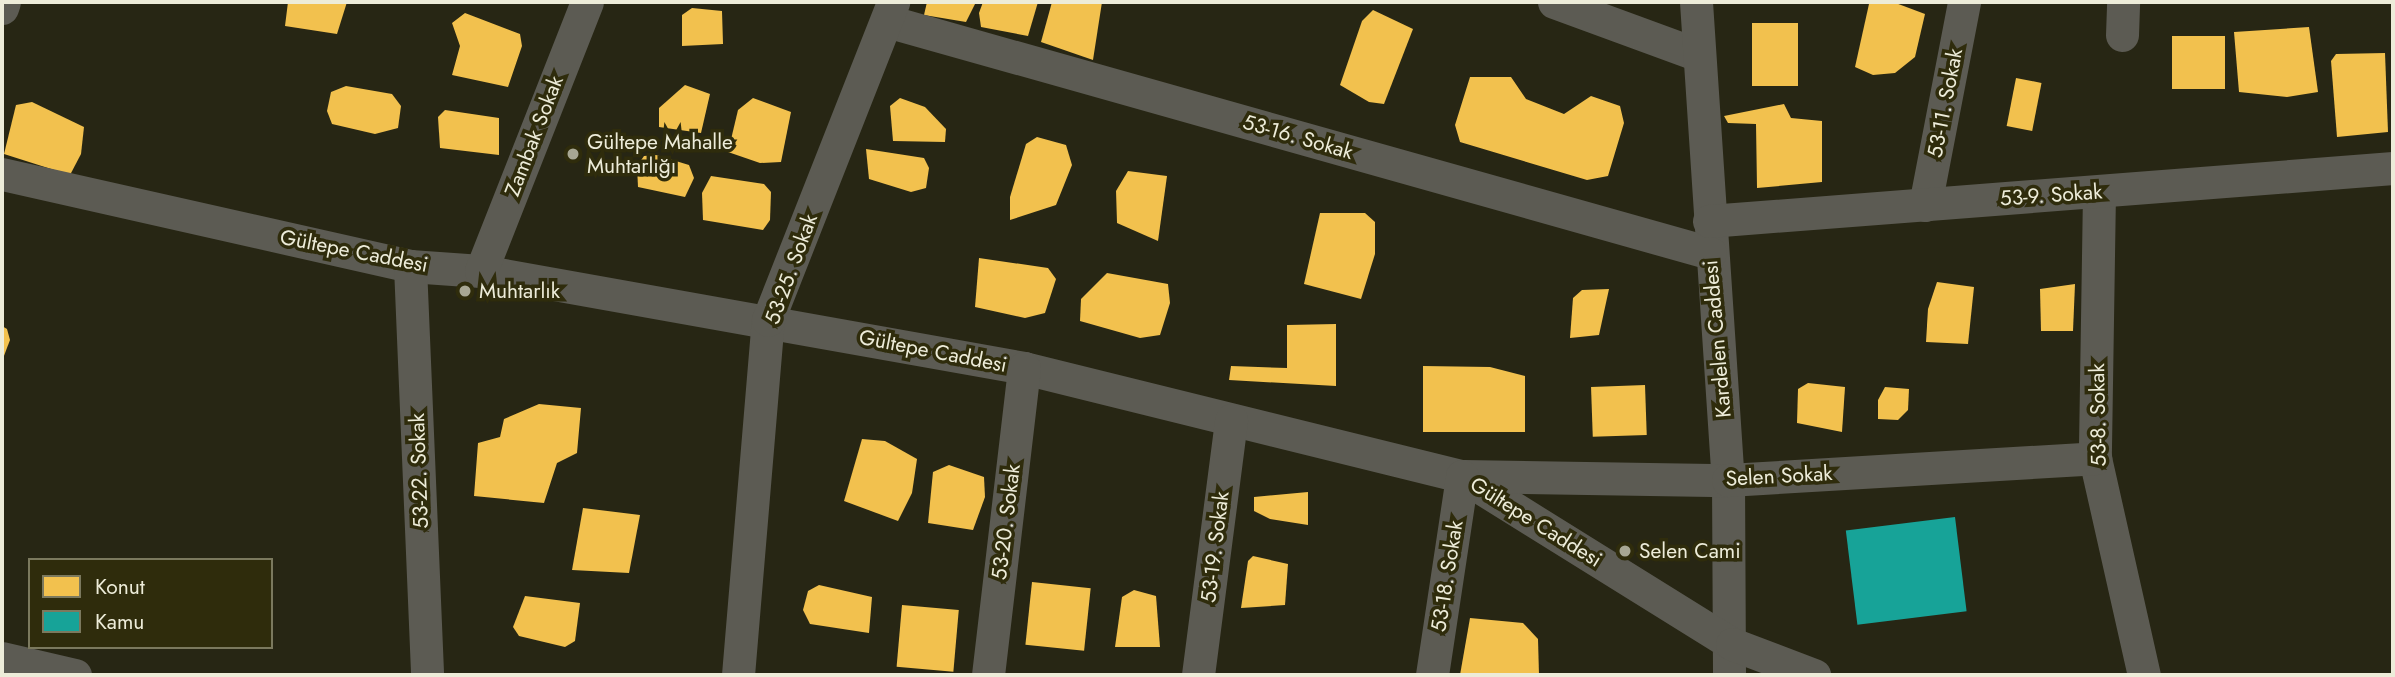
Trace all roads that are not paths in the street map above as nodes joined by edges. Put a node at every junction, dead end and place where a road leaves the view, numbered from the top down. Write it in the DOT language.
graph roads {
  1 [pos="4,2"];
  2 [pos="1554,2"];
  3 [pos="1696,2"];
  4 [pos="1964,2"];
  5 [pos="2123,2"];
  6 [pos="582,3"];
  7 [pos="2,8"];
  8 [pos="890,11"];
  9 [pos="2122,35"];
  10 [pos="1699,55"];
  11 [pos="2393,168"];
  12 [pos="2,174"];
  13 [pos="2099,192"];
  14 [pos="1925,205"];
  15 [pos="1709,237"];
  16 [pos="410,266"];
  17 [pos="481,271"];
  18 [pos="768,320"];
  19 [pos="1024,368"];
  20 [pos="1231,420"];
  21 [pos="2095,458"];
  22 [pos="1462,476"];
  23 [pos="1728,480"];
  24 [pos="2,657"];
  25 [pos="1730,660"];
  26 [pos="75,675"];
  27 [pos="428,675"];
  28 [pos="738,675"];
  29 [pos="988,675"];
  30 [pos="1198,675"];
  31 [pos="1432,675"];
  32 [pos="1814,675"];
  33 [pos="2144,675"];
  1 -- 7 [label="street"];
  2 -- 10 [label="street"];
  3 -- 10 [label="street, Kardelen Caddesi"];
  4 -- 14 [label="street, 53-11. Sokak"];
  5 -- 9 [label="street"];
  6 -- 17 [label="street, Zambak Sokak"];
  8 -- 15 [label="street, 53-16. Sokak"];
  8 -- 18 [label="street, 53-25. Sokak"];
  10 -- 15 [label="street, Kardelen Caddesi"];
  11 -- 13 [label="street, 53-9. Sokak"];
  12 -- 16 [label="street, Gültepe Caddesi"];
  13 -- 14 [label="street, 53-9. Sokak"];
  13 -- 21 [label="street, 53-8. Sokak"];
  14 -- 15 [label="street, 53-9. Sokak"];
  15 -- 23 [label="street, Kardelen Caddesi"];
  16 -- 17 [label="street, Gültepe Caddesi"];
  16 -- 27 [label="street, 53-22. Sokak"];
  17 -- 18 [label="street, Gültepe Caddesi"];
  18 -- 19 [label="street, Gültepe Caddesi"];
  18 -- 28 [label="street, 53-25. Sokak"];
  19 -- 20 [label="street, Gültepe Caddesi"];
  19 -- 29 [label="street, 53-20. Sokak"];
  20 -- 22 [label="street, Gültepe Caddesi"];
  20 -- 30 [label="street, 53-19. Sokak"];
  21 -- 23 [label="street, Selen Sokak"];
  21 -- 33 [label="street, 53-8. Sokak"];
  22 -- 23 [label="street, Selen Sokak"];
  22 -- 25 [label="street, Gültepe Caddesi"];
  22 -- 31 [label="street, 53-18. Sokak"];
  23 -- 25 [label="street, Kardelen Caddesi"];
  24 -- 26 [label="street"];
  25 -- 32 [label="street, Gültepe Caddesi"];
}
